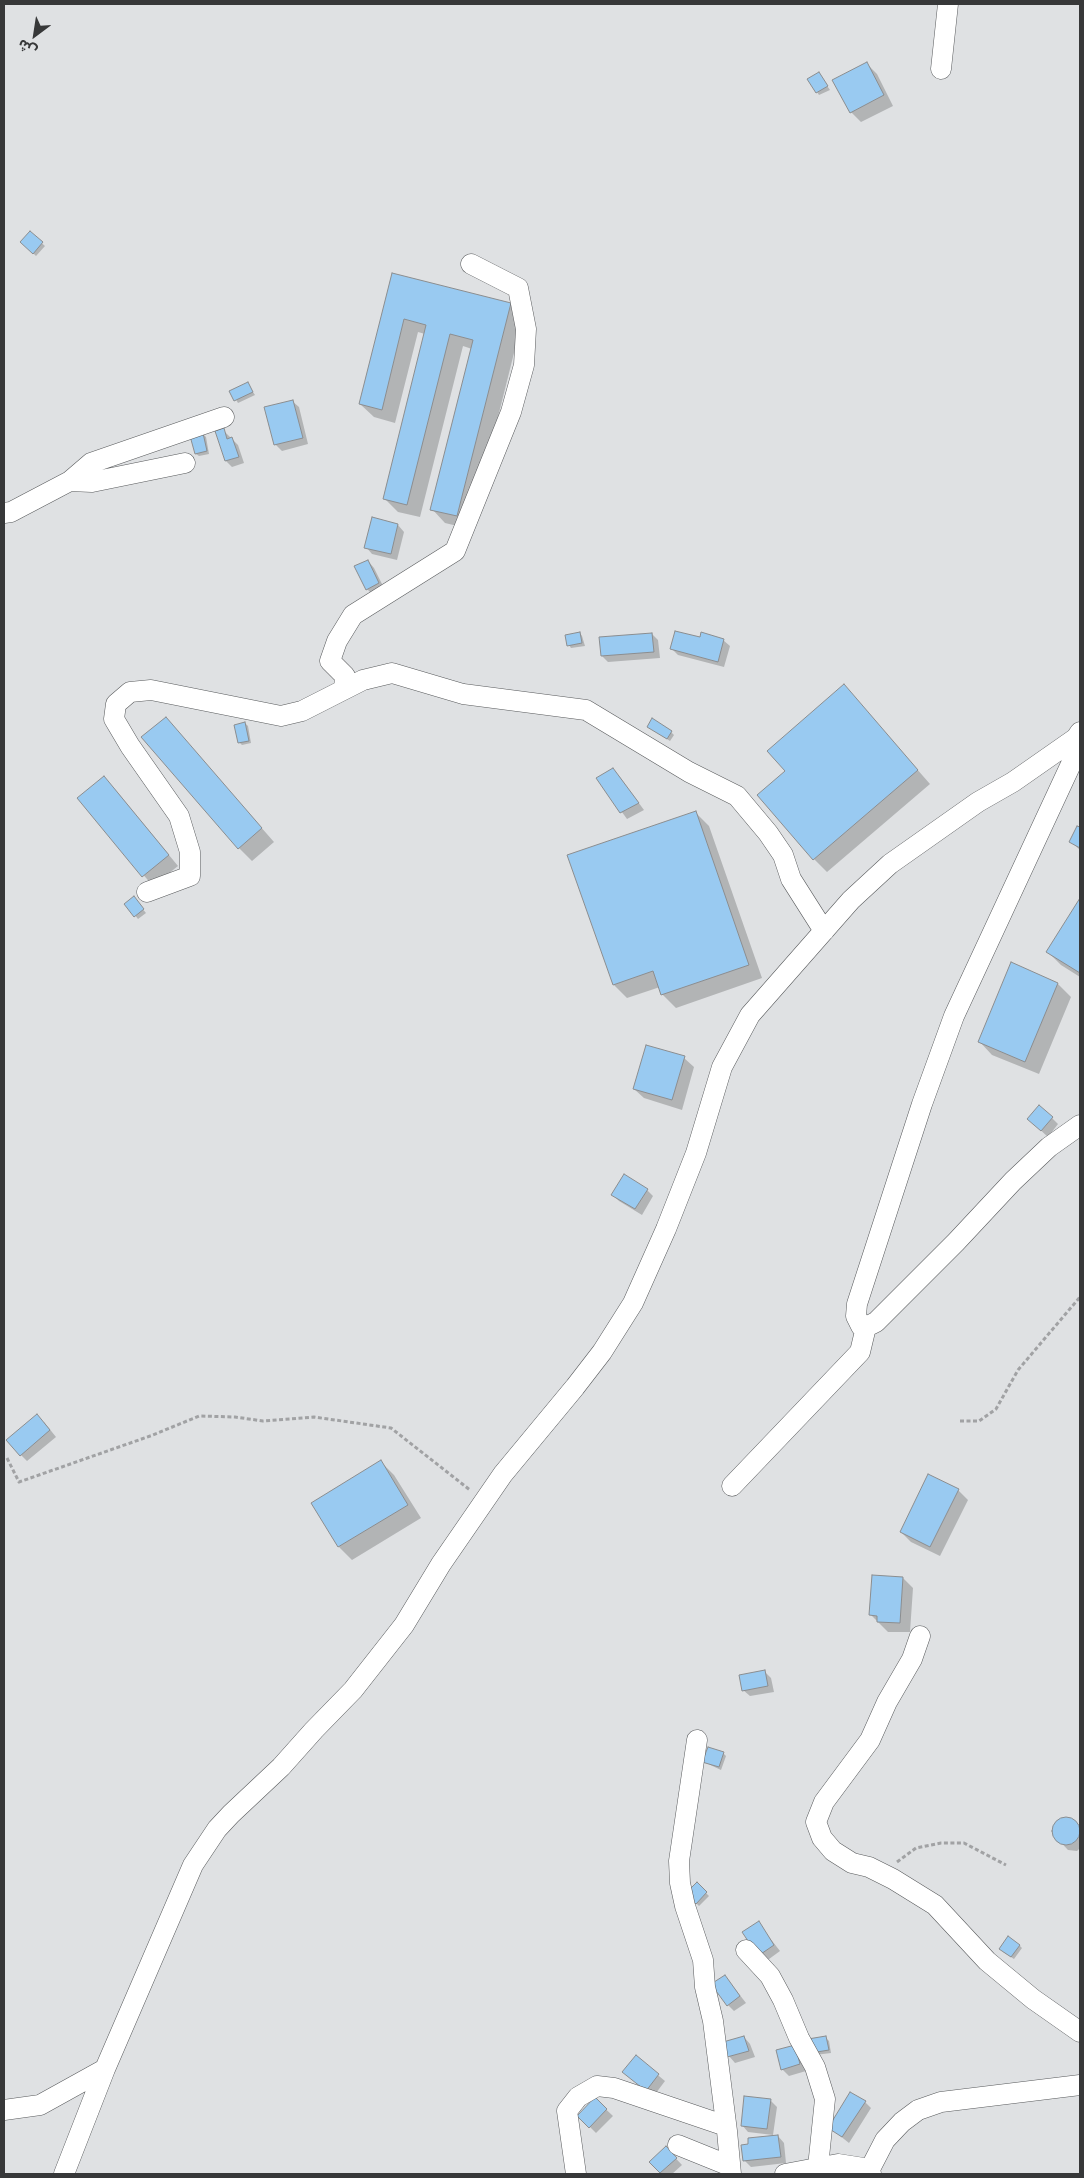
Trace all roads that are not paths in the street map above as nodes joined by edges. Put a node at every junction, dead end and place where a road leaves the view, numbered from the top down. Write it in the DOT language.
graph roads {
  1 [pos="948,4"];
  2 [pos="940,69"];
  3 [pos="471,264"];
  4 [pos="224,417"];
  5 [pos="185,463"];
  6 [pos="70,481"];
  7 [pos="4,513"];
  8 [pos="344,689"];
  9 [pos="1078,735"];
  10 [pos="147,892"];
  11 [pos="824,931"];
  12 [pos="1080,1125"];
  13 [pos="866,1327"];
  14 [pos="732,1486"];
  15 [pos="920,1636"];
  16 [pos="697,1740"];
  17 [pos="746,1950"];
  18 [pos="1080,2032"];
  19 [pos="105,2070"];
  20 [pos="1080,2085"];
  21 [pos="4,2110"];
  22 [pos="726,2126"];
  23 [pos="678,2145"];
  24 [pos="818,2167"];
  25 [pos="730,2170"];
  26 [pos="871,2172"];
  27 [pos="64,2174"];
  28 [pos="576,2174"];
  29 [pos="785,2174"];
  1 -- 2 [label="street"];
  3 -- 8 [label="street"];
  4 -- 6 [label="street"];
  5 -- 6 [label="street"];
  6 -- 7 [label="street"];
  8 -- 10 [label="street"];
  8 -- 11 [label="street"];
  9 -- 11 [label="street"];
  9 -- 13 [label="street"];
  11 -- 19 [label="street"];
  12 -- 13 [label="street"];
  13 -- 14 [label="street"];
  15 -- 18 [label="street"];
  16 -- 22 [label="street"];
  17 -- 24 [label="street"];
  19 -- 21 [label="street"];
  19 -- 27 [label="street"];
  20 -- 26 [label="street"];
  22 -- 25 [label="street"];
  22 -- 28 [label="street"];
  23 -- 25 [label="street"];
  24 -- 26 [label="street"];
  24 -- 29 [label="street"];
}
